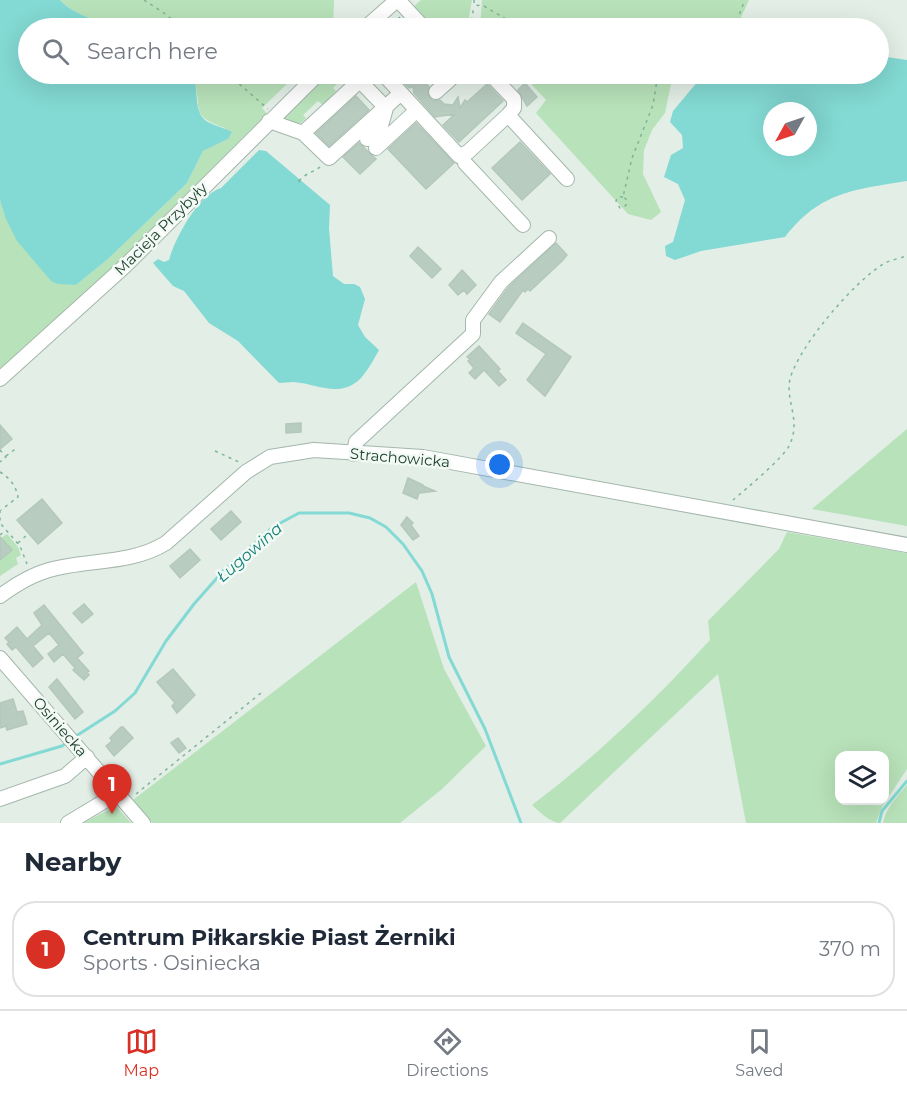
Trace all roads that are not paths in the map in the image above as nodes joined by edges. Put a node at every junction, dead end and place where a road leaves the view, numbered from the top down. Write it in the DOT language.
graph roads {
  1 [pos="397,0"];
  2 [pos="377,18"];
  3 [pos="414,18"];
  4 [pos="308,84"];
  5 [pos="356,84"];
  6 [pos="369,84"];
  7 [pos="392,84"];
  8 [pos="445,84"];
  9 [pos="500,84"];
  10 [pos="436,92"];
  11 [pos="401,93"];
  12 [pos="386,108"];
  13 [pos="417,110"];
  14 [pos="508,115"];
  15 [pos="272,118"];
  16 [pos="303,133"];
  17 [pos="465,163"];
  18 [pos="567,179"];
  19 [pos="523,225"];
  20 [pos="549,238"];
  21 [pos="0,379"];
  22 [pos="354,454"];
  23 [pos="907,545"];
  24 [pos="0,596"];
  25 [pos="0,658"];
  26 [pos="87,757"];
  27 [pos="121,797"];
  28 [pos="0,799"];
  29 [pos="68,823"];
  30 [pos="144,823"];
  1 -- 2 [label="street"];
  1 -- 3 [label="street"];
  4 -- 15 [label="street, Macieja Przybyły"];
  5 -- 16 [label="street"];
  6 -- 12 [label="street"];
  7 -- 11 [label="street"];
  8 -- 10 [label="street"];
  9 -- 14 [label="street"];
  11 -- 12 [label="street"];
  11 -- 13 [label="street"];
  12 -- 13 [label="street"];
  12 -- 16 [label="street"];
  13 -- 14 [label="street"];
  14 -- 18 [label="street"];
  15 -- 16 [label="street"];
  15 -- 21 [label="street, Macieja Przybyły"];
  17 -- 19 [label="street"];
  20 -- 22 [label="street"];
  22 -- 23 [label="street, Strachowicka"];
  22 -- 24 [label="street, Strachowicka"];
  25 -- 26 [label="street, Osiniecka"];
  26 -- 27 [label="street, Osiniecka"];
  26 -- 28 [label="street"];
  27 -- 29 [label="street"];
  27 -- 30 [label="street, Osiniecka"];
}
